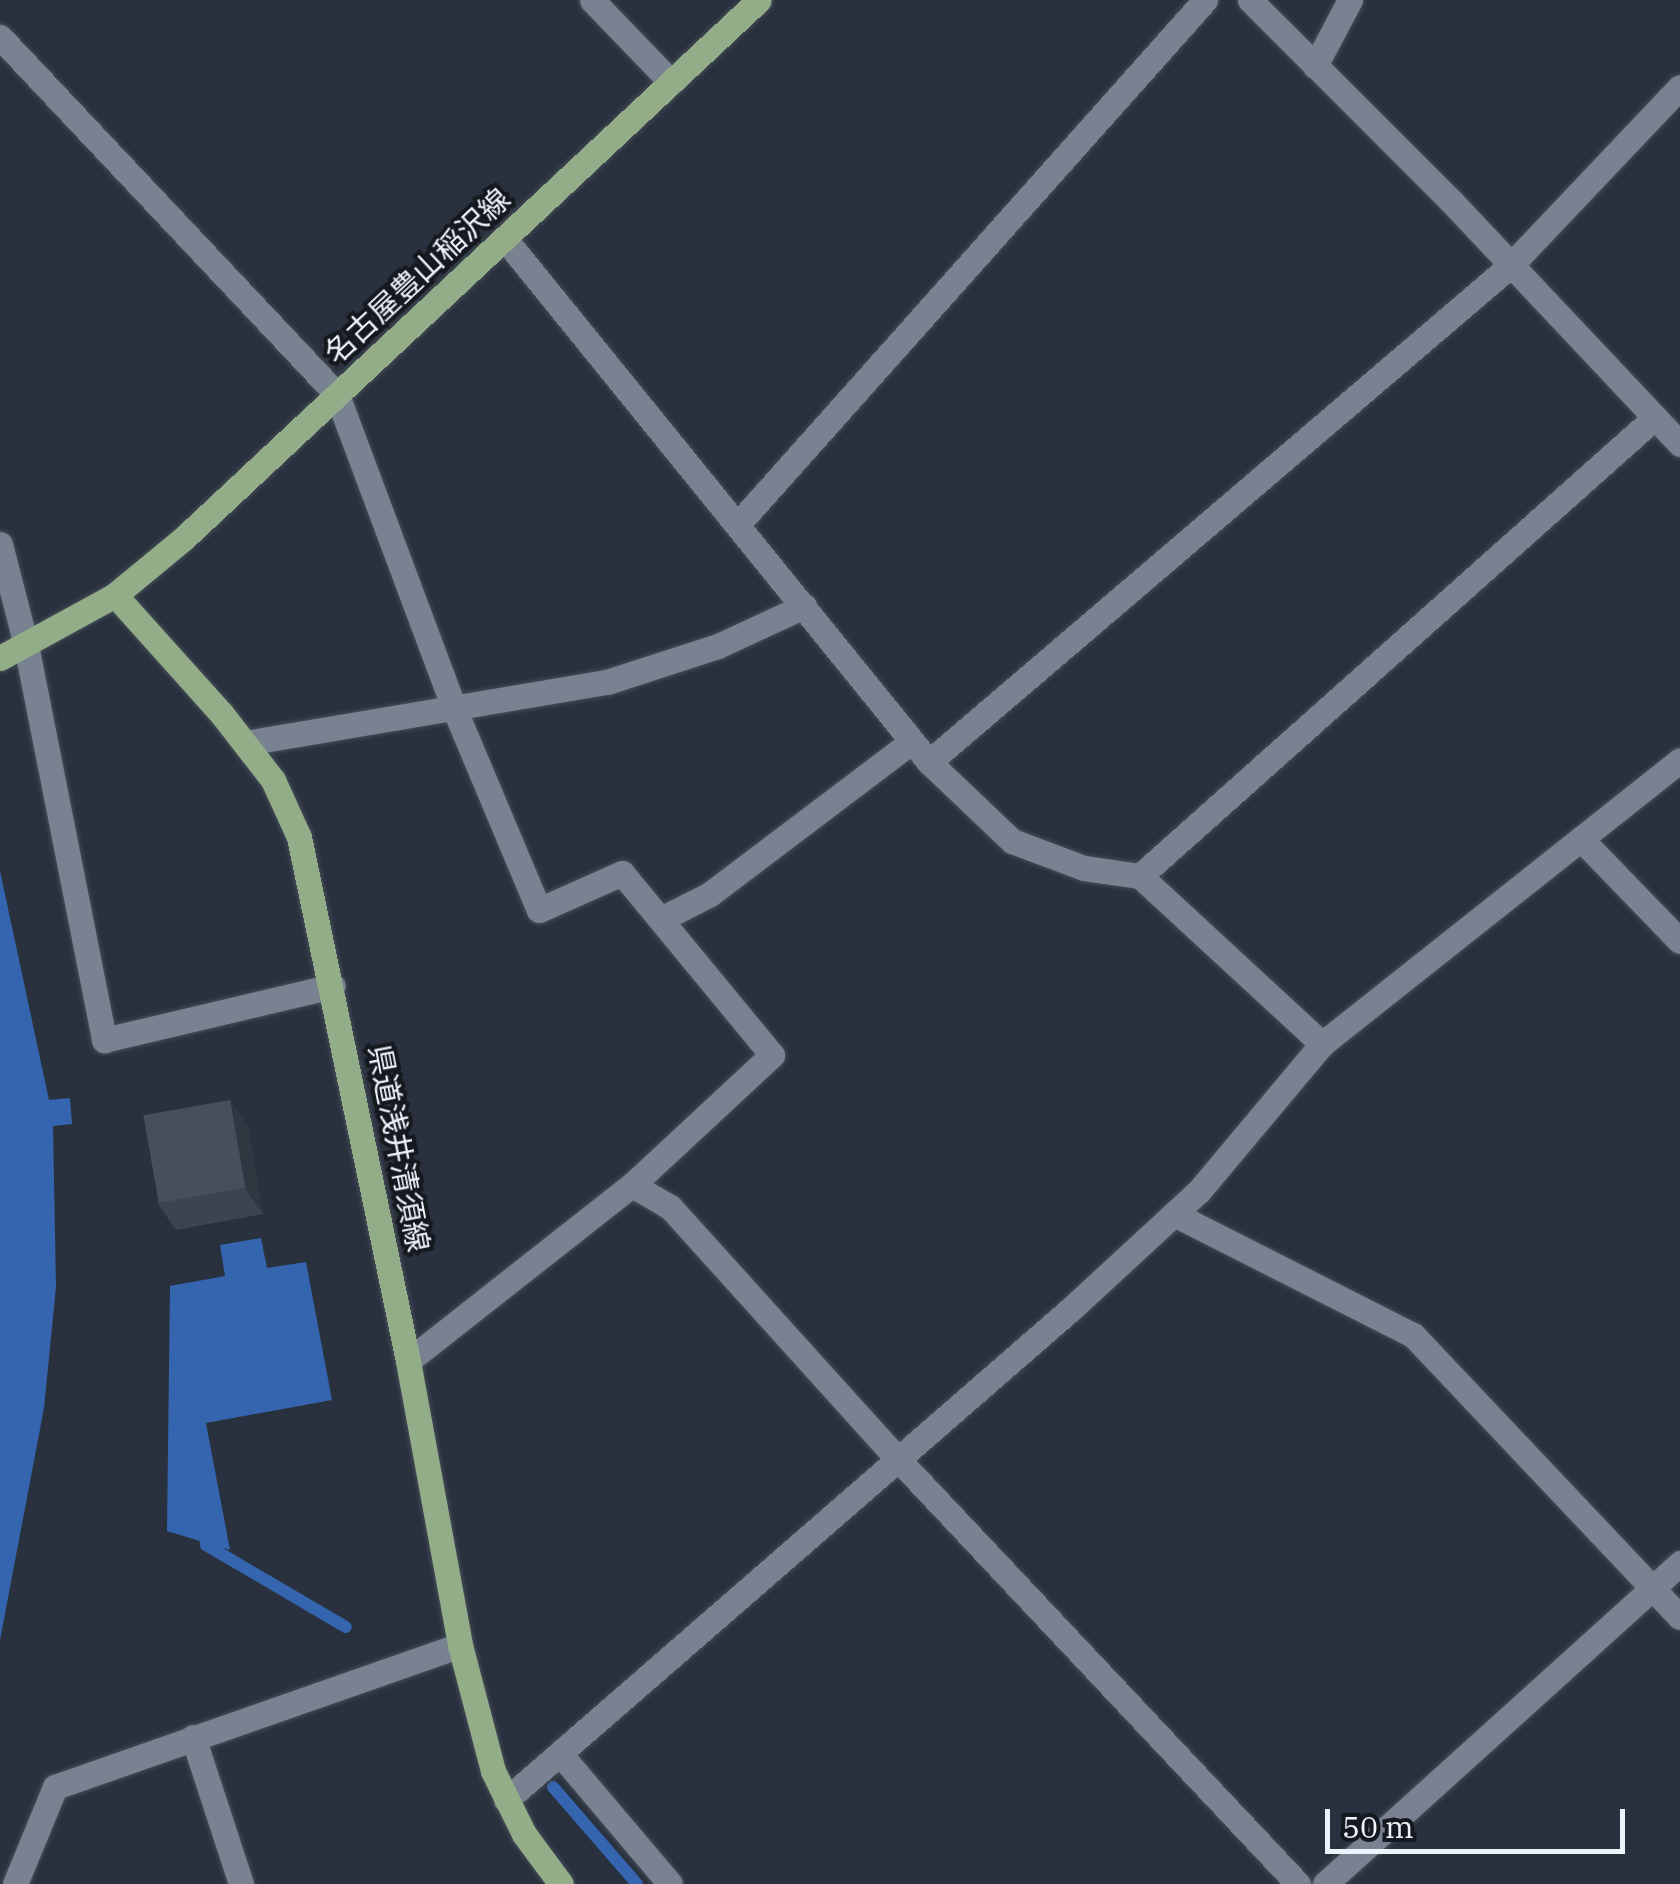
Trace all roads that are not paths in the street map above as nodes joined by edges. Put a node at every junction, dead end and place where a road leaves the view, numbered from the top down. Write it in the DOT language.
graph roads {
  1 [pos="592,0"];
  2 [pos="759,0"];
  3 [pos="1205,0"];
  4 [pos="1250,0"];
  5 [pos="1350,0"];
  6 [pos="0,38"];
  7 [pos="1315,66"];
  8 [pos="671,82"];
  9 [pos="1680,87"];
  10 [pos="505,239"];
  11 [pos="1511,265"];
  12 [pos="337,395"];
  13 [pos="1654,418"];
  14 [pos="1680,444"];
  15 [pos="738,524"];
  16 [pos="0,544"];
  17 [pos="115,595"];
  18 [pos="804,606"];
  19 [pos="10,653"];
  20 [pos="454,708"];
  21 [pos="912,741"];
  22 [pos="244,743"];
  23 [pos="1680,760"];
  24 [pos="929,762"];
  25 [pos="1580,839"];
  26 [pos="1140,876"];
  27 [pos="661,919"];
  28 [pos="1680,941"];
  29 [pos="334,986"];
  30 [pos="1322,1044"];
  31 [pos="632,1185"];
  32 [pos="1174,1214"];
  33 [pos="408,1361"];
  34 [pos="897,1458"];
  35 [pos="1680,1563"];
  36 [pos="1653,1589"];
  37 [pos="1680,1617"];
  38 [pos="460,1646"];
  39 [pos="193,1737"];
  40 [pos="562,1756"];
  41 [pos="506,1800"];
  42 [pos="15,1884"];
  43 [pos="241,1884"];
  44 [pos="561,1884"];
  45 [pos="670,1884"];
  46 [pos="1298,1884"];
  47 [pos="1325,1884"];
  1 -- 8 [label="street"];
  2 -- 8 [label="main road, 名古屋豊山稲沢線"];
  3 -- 15 [label="street"];
  4 -- 7 [label="street"];
  5 -- 7 [label="street"];
  6 -- 12 [label="street"];
  7 -- 11 [label="street"];
  8 -- 10 [label="main road, 名古屋豊山稲沢線"];
  9 -- 11 [label="street"];
  10 -- 12 [label="main road, 名古屋豊山稲沢線"];
  10 -- 15 [label="street"];
  11 -- 13 [label="street"];
  11 -- 24 [label="street"];
  12 -- 17 [label="main road, 名古屋豊山稲沢線"];
  12 -- 20 [label="street"];
  13 -- 14 [label="street"];
  13 -- 26 [label="street"];
  15 -- 18 [label="street"];
  16 -- 19 [label="street"];
  17 -- 19 [label="main road"];
  17 -- 22 [label="main road, 県道浅井清須線"];
  18 -- 20 [label="street"];
  18 -- 21 [label="street"];
  19 -- 29 [label="street"];
  20 -- 22 [label="street"];
  20 -- 27 [label="street"];
  21 -- 24 [label="street"];
  21 -- 27 [label="street"];
  22 -- 29 [label="main road, 県道浅井清須線"];
  23 -- 25 [label="street"];
  24 -- 26 [label="street"];
  25 -- 28 [label="street"];
  25 -- 30 [label="street"];
  26 -- 30 [label="street"];
  27 -- 31 [label="street"];
  29 -- 33 [label="main road, 県道浅井清須線"];
  30 -- 32 [label="street"];
  31 -- 33 [label="street"];
  31 -- 34 [label="street"];
  32 -- 34 [label="street"];
  32 -- 36 [label="street"];
  33 -- 38 [label="main road, 県道浅井清須線"];
  34 -- 40 [label="street"];
  34 -- 46 [label="street"];
  35 -- 36 [label="street"];
  36 -- 37 [label="street"];
  36 -- 47 [label="street"];
  38 -- 39 [label="street"];
  38 -- 41 [label="main road, 県道浅井清須線"];
  39 -- 42 [label="street"];
  39 -- 43 [label="street"];
  40 -- 41 [label="street"];
  40 -- 45 [label="street"];
  41 -- 44 [label="main road, 県道浅井清須線"];
}
